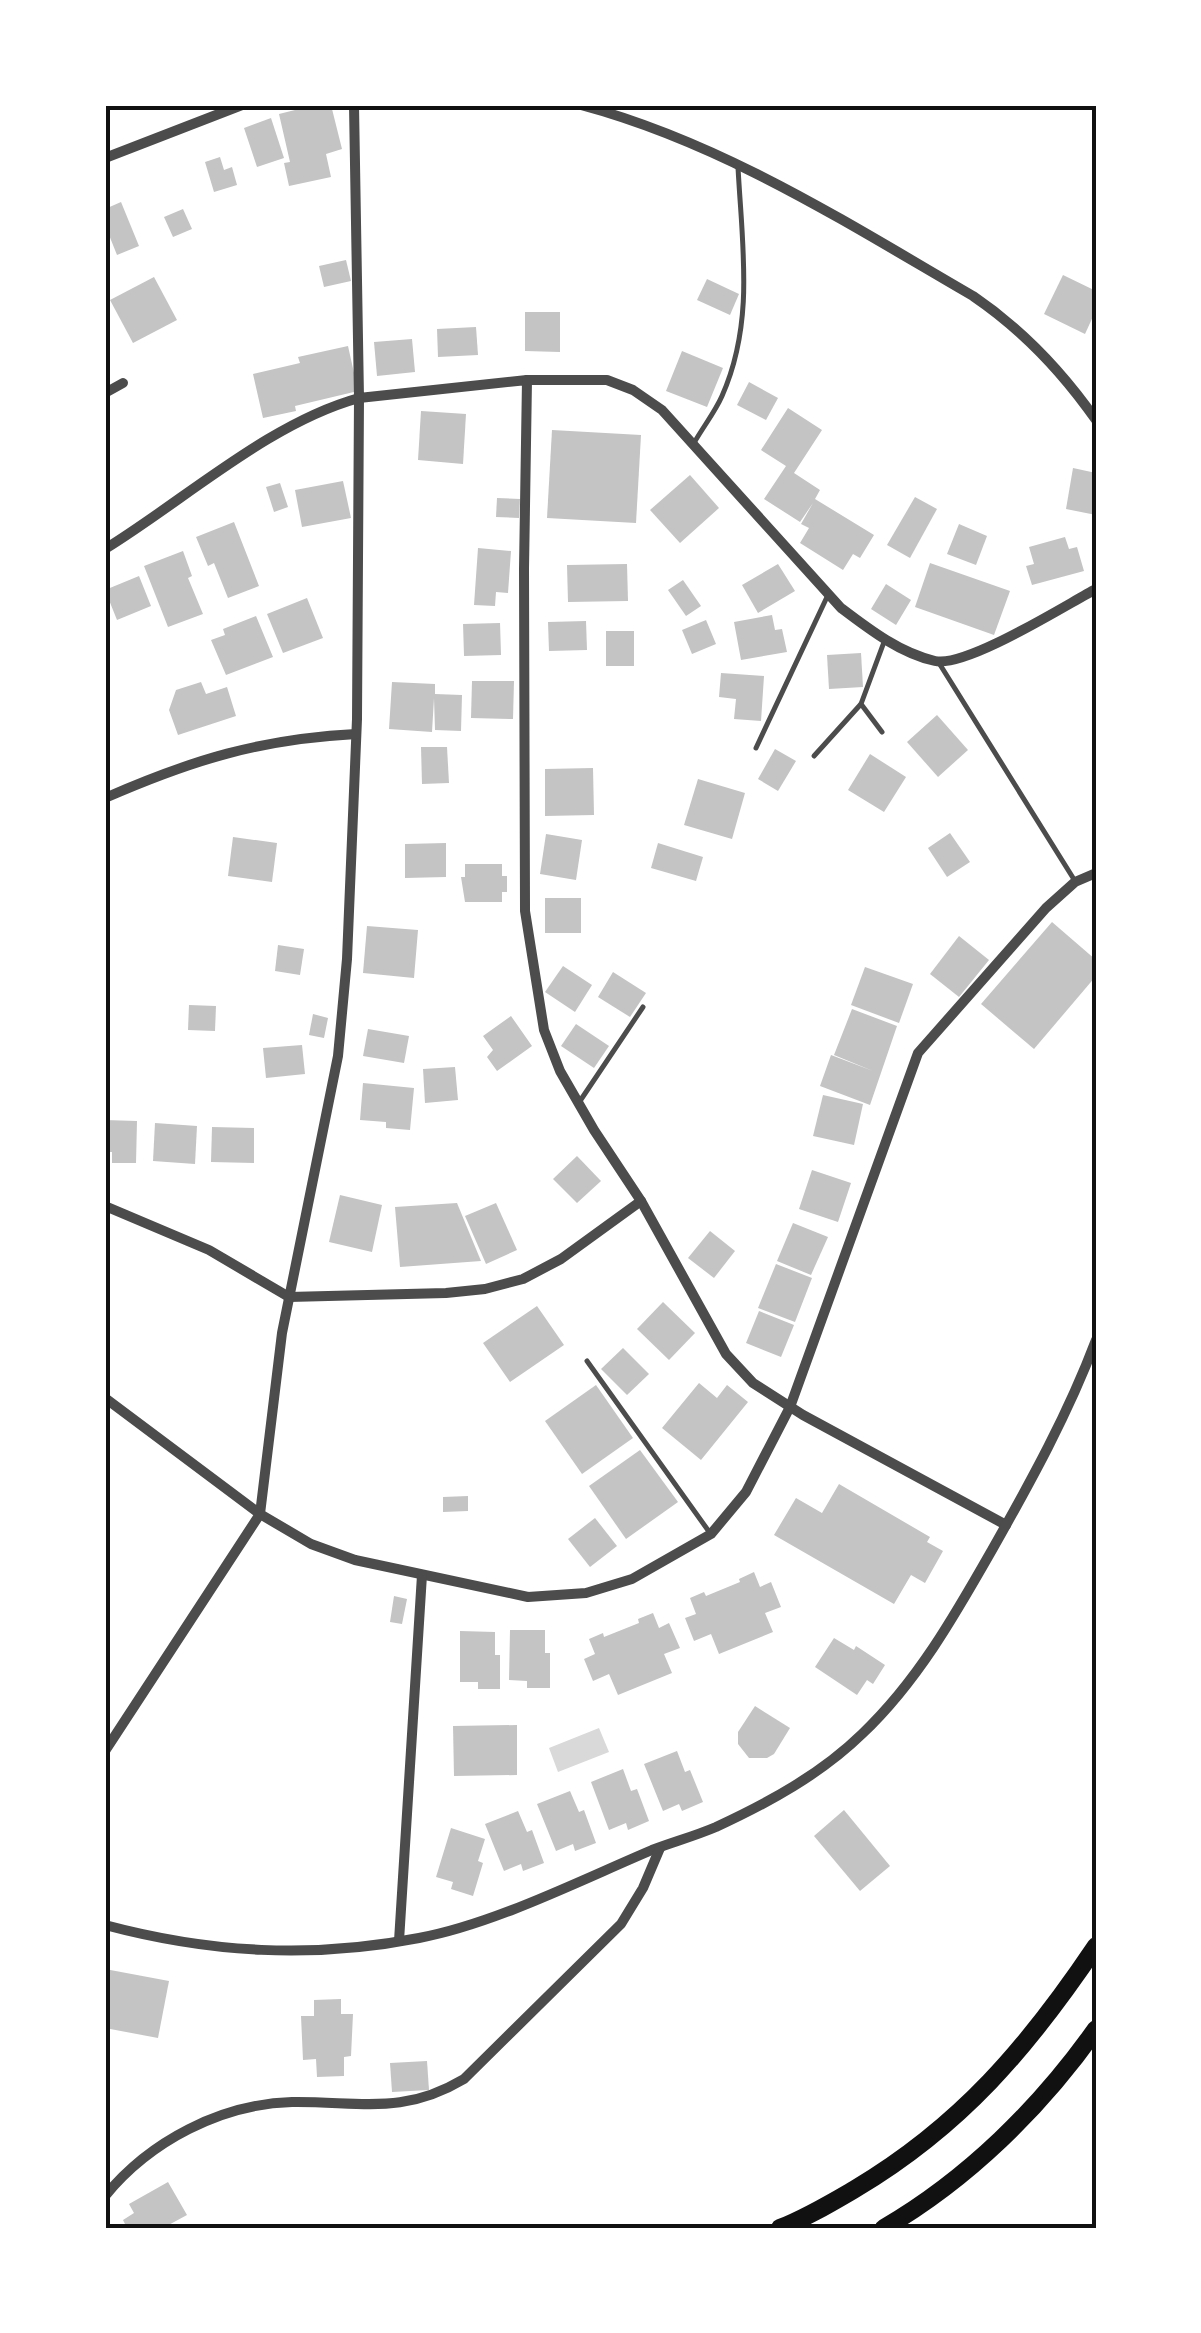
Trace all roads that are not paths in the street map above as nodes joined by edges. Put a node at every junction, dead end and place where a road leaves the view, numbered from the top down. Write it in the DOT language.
graph roads {
  1 [pos="242,105"];
  2 [pos="354,105"];
  3 [pos="581,105"];
  4 [pos="105,158"];
  5 [pos="738,164"];
  6 [pos="528,380"];
  7 [pos="123,383"];
  8 [pos="105,393"];
  9 [pos="359,398"];
  10 [pos="1096,420"];
  11 [pos="694,442"];
  12 [pos="105,548"];
  13 [pos="1096,590"];
  14 [pos="828,594"];
  15 [pos="884,639"];
  16 [pos="939,662"];
  17 [pos="861,704"];
  18 [pos="882,732"];
  19 [pos="356,734"];
  20 [pos="756,748"];
  21 [pos="814,756"];
  22 [pos="105,798"];
  23 [pos="1096,873"];
  24 [pos="1076,882"];
  25 [pos="644,1007"];
  26 [pos="579,1104"];
  27 [pos="641,1201"];
  28 [pos="105,1206"];
  29 [pos="289,1297"];
  30 [pos="1096,1340"];
  31 [pos="586,1360"];
  32 [pos="105,1398"];
  33 [pos="790,1407"];
  34 [pos="260,1514"];
  35 [pos="1006,1525"];
  36 [pos="711,1534"];
  37 [pos="422,1575"];
  38 [pos="105,1752"];
  39 [pos="660,1847"];
  40 [pos="105,1925"];
  41 [pos="399,1941"];
  42 [pos="1096,1946"];
  43 [pos="1096,2029"];
  44 [pos="105,2196"];
  45 [pos="780,2228"];
  46 [pos="884,2228"];
  1 -- 4 [label="street"];
  2 -- 9 [label="street"];
  3 -- 5 [label="street"];
  5 -- 10 [label="street"];
  5 -- 11 [label="lane"];
  6 -- 9 [label="street"];
  6 -- 11 [label="street"];
  6 -- 26 [label="street"];
  7 -- 8 [label="street"];
  9 -- 12 [label="street"];
  9 -- 19 [label="street"];
  11 -- 14 [label="street"];
  13 -- 16 [label="street"];
  14 -- 15 [label="street"];
  14 -- 20 [label="lane"];
  15 -- 16 [label="street"];
  15 -- 17 [label="lane"];
  16 -- 24 [label="lane"];
  17 -- 18 [label="lane"];
  17 -- 21 [label="lane"];
  19 -- 22 [label="street"];
  19 -- 29 [label="street"];
  23 -- 24 [label="street"];
  24 -- 33 [label="street"];
  25 -- 26 [label="lane"];
  26 -- 27 [label="street"];
  27 -- 29 [label="street"];
  27 -- 33 [label="street"];
  28 -- 29 [label="street"];
  29 -- 34 [label="street"];
  30 -- 35 [label="street"];
  31 -- 36 [label="lane"];
  32 -- 34 [label="street"];
  33 -- 35 [label="street"];
  33 -- 36 [label="street"];
  34 -- 37 [label="street"];
  34 -- 38 [label="street"];
  35 -- 39 [label="street"];
  36 -- 37 [label="street"];
  37 -- 41 [label="street"];
  39 -- 41 [label="street"];
  39 -- 44 [label="street"];
  40 -- 41 [label="street"];
  42 -- 45 [label="main road"];
  43 -- 46 [label="main road"];
}
